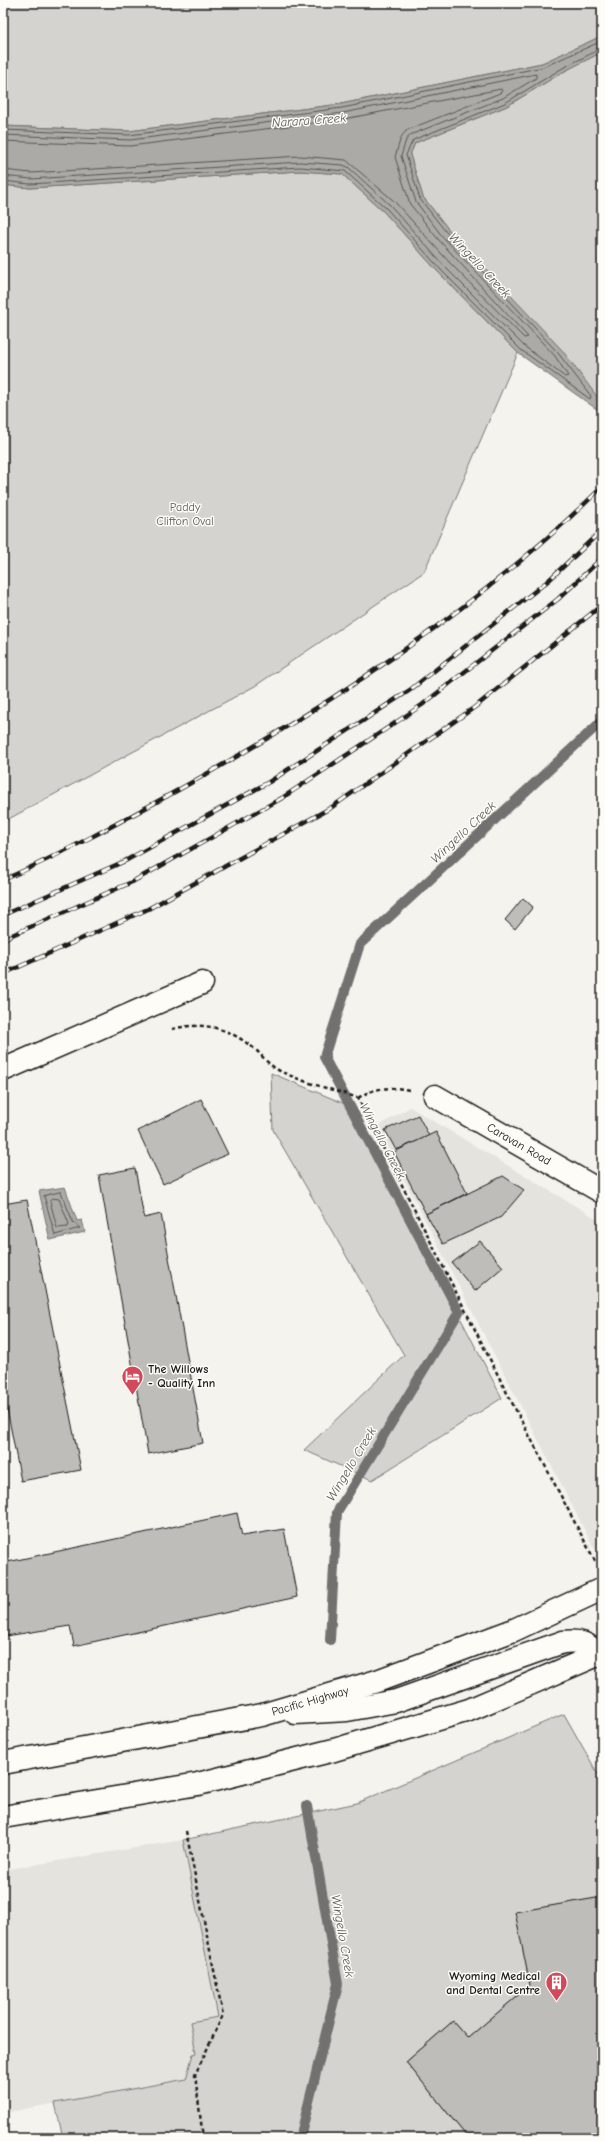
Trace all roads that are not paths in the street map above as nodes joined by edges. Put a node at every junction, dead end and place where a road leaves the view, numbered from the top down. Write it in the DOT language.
graph roads {
  1 [pos="202,983"];
  2 [pos="3,1070"];
  3 [pos="435,1096"];
  4 [pos="602,1192"];
  5 [pos="602,1589"];
  6 [pos="601,1657"];
  7 [pos="262,1714"];
  8 [pos="3,1763"];
  9 [pos="3,1817"];
  1 -- 2 [label="main road"];
  3 -- 4 [label="main road, Caravan Road"];
  5 -- 7 [label="main road, Pacific Highway"];
  6 -- 7 [label="main road"];
  6 -- 9 [label="main road"];
  7 -- 8 [label="main road, Pacific Highway"];
}
